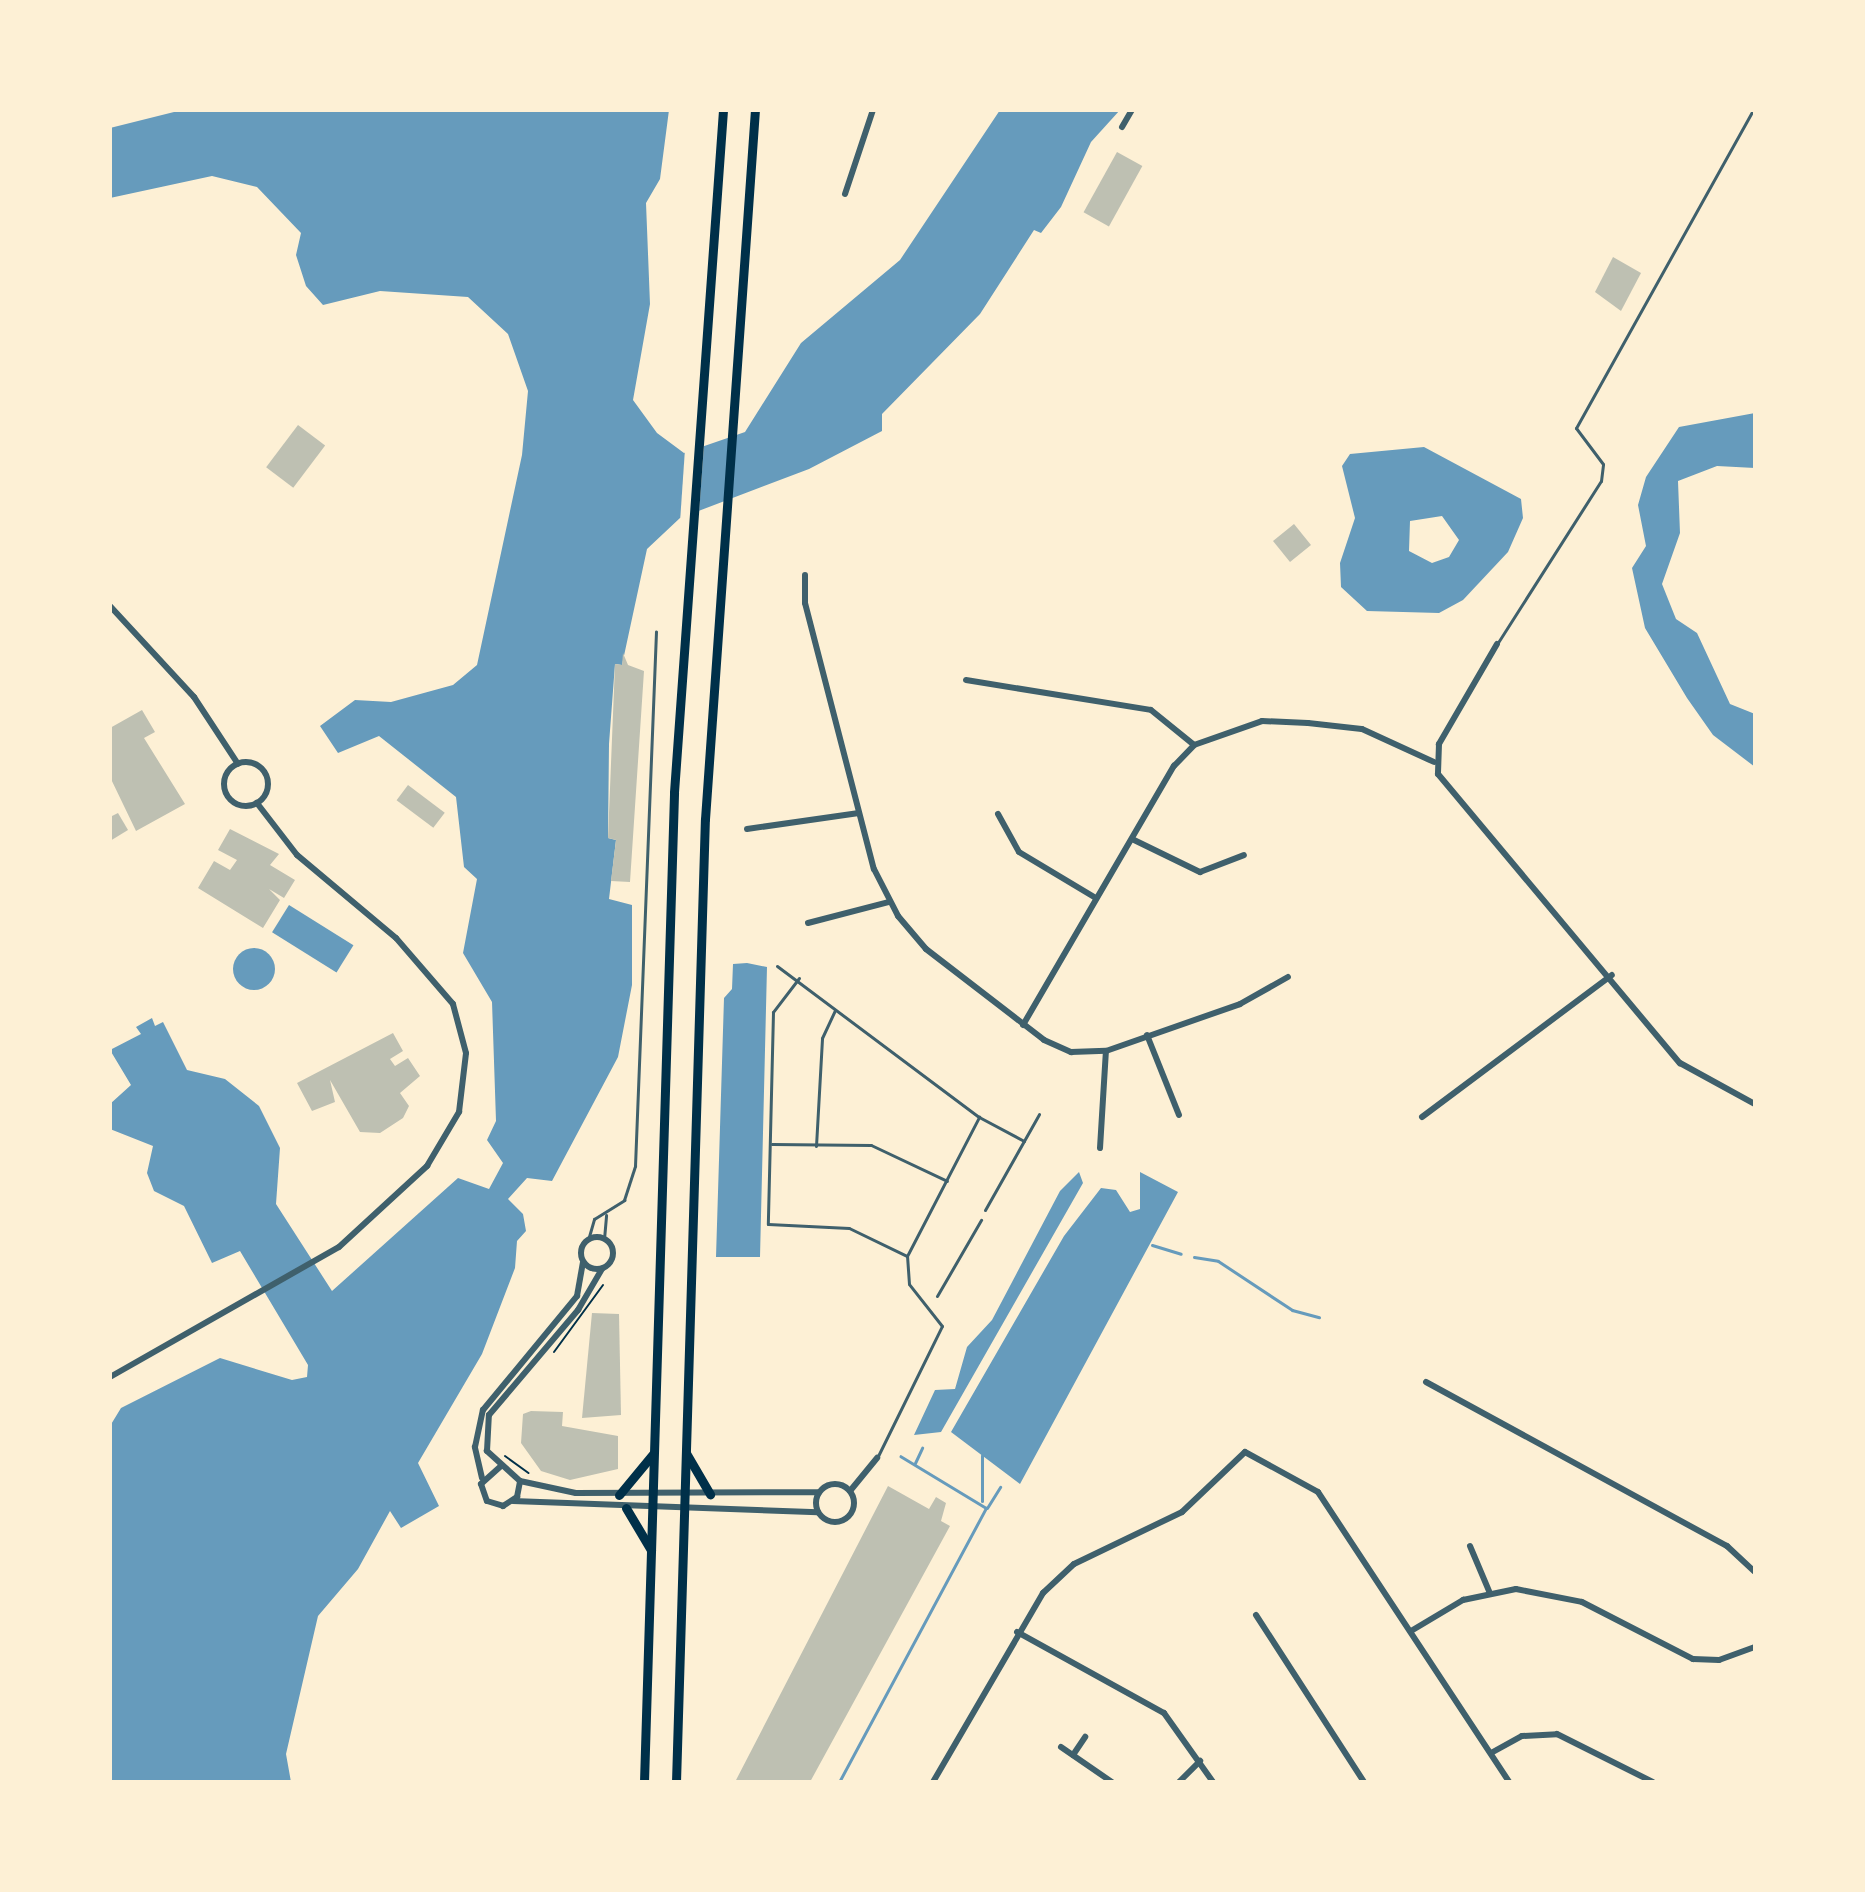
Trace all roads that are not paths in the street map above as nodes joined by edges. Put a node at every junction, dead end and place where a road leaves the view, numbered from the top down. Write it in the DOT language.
graph roads {
  1 [pos="723,110"];
  2 [pos="755,110"];
  3 [pos="873,110"];
  4 [pos="1132,110"];
  5 [pos="1753,110"];
  6 [pos="1122,127"];
  7 [pos="845,194"];
  8 [pos="805,575"];
  9 [pos="110,606"];
  10 [pos="656,631"];
  11 [pos="1497,644"];
  12 [pos="966,680"];
  13 [pos="1194,745"];
  14 [pos="1434,762"];
  15 [pos="238,764"];
  16 [pos="257,803"];
  17 [pos="859,813"];
  18 [pos="998,814"];
  19 [pos="747,829"];
  20 [pos="1132,839"];
  21 [pos="1244,855"];
  22 [pos="1096,898"];
  23 [pos="889,902"];
  24 [pos="808,923"];
  25 [pos="777,966"];
  26 [pos="1612,975"];
  27 [pos="1288,977"];
  28 [pos="799,978"];
  29 [pos="836,1009"];
  30 [pos="1023,1025"];
  31 [pos="1147,1035"];
  32 [pos="1106,1051"];
  33 [pos="1755,1104"];
  34 [pos="1039,1114"];
  35 [pos="1179,1115"];
  36 [pos="979,1117"];
  37 [pos="1422,1117"];
  38 [pos="1024,1141"];
  39 [pos="770,1144"];
  40 [pos="816,1146"];
  41 [pos="1100,1148"];
  42 [pos="947,1181"];
  43 [pos="985,1210"];
  44 [pos="606,1215"];
  45 [pos="981,1220"];
  46 [pos="604,1239"];
  47 [pos="588,1240"];
  48 [pos="907,1256"];
  49 [pos="583,1263"];
  50 [pos="602,1269"];
  51 [pos="937,1296"];
  52 [pos="110,1377"];
  53 [pos="1426,1382"];
  54 [pos="686,1453"];
  55 [pos="653,1454"];
  56 [pos="877,1458"];
  57 [pos="501,1466"];
  58 [pos="482,1478"];
  59 [pos="520,1481"];
  60 [pos="850,1491"];
  61 [pos="819,1492"];
  62 [pos="685,1494"];
  63 [pos="710,1494"];
  64 [pos="619,1495"];
  65 [pos="652,1495"];
  66 [pos="513,1501"];
  67 [pos="626,1508"];
  68 [pos="652,1509"];
  69 [pos="685,1509"];
  70 [pos="818,1512"];
  71 [pos="1470,1546"];
  72 [pos="651,1550"];
  73 [pos="1755,1572"];
  74 [pos="1489,1591"];
  75 [pos="1256,1615"];
  76 [pos="1411,1631"];
  77 [pos="1017,1632"];
  78 [pos="1755,1647"];
  79 [pos="1085,1737"];
  80 [pos="1061,1747"];
  81 [pos="1491,1753"];
  82 [pos="1073,1755"];
  83 [pos="1200,1761"];
  84 [pos="644,1782"];
  85 [pos="676,1782"];
  86 [pos="933,1782"];
  87 [pos="1112,1782"];
  88 [pos="1179,1782"];
  89 [pos="1213,1782"];
  90 [pos="1364,1782"];
  91 [pos="1509,1782"];
  92 [pos="1653,1782"];
  1 -- 55 [label="main road"];
  2 -- 54 [label="main road"];
  3 -- 7 [label="street"];
  4 -- 6 [label="street"];
  5 -- 11 [label="lane"];
  8 -- 17 [label="street"];
  9 -- 15 [label="street"];
  10 -- 44 [label="lane"];
  11 -- 14 [label="street"];
  12 -- 13 [label="street"];
  13 -- 14 [label="street"];
  13 -- 20 [label="street"];
  14 -- 26 [label="street"];
  15 -- 16 [label="street"];
  15 -- 16 [label="street"];
  16 -- 52 [label="street"];
  17 -- 19 [label="street"];
  17 -- 23 [label="street"];
  18 -- 22 [label="street"];
  20 -- 21 [label="street"];
  20 -- 22 [label="street"];
  22 -- 30 [label="street"];
  23 -- 24 [label="street"];
  23 -- 30 [label="street"];
  25 -- 28 [label="lane"];
  26 -- 33 [label="street"];
  26 -- 37 [label="street"];
  27 -- 31 [label="street"];
  28 -- 29 [label="lane"];
  28 -- 39 [label="lane"];
  29 -- 36 [label="lane"];
  29 -- 40 [label="lane"];
  30 -- 32 [label="street"];
  31 -- 32 [label="street"];
  31 -- 35 [label="street"];
  32 -- 41 [label="street"];
  34 -- 38 [label="lane"];
  36 -- 38 [label="lane"];
  36 -- 42 [label="lane"];
  38 -- 43 [label="lane"];
  39 -- 40 [label="lane"];
  39 -- 48 [label="lane"];
  40 -- 42 [label="lane"];
  42 -- 48 [label="lane"];
  44 -- 46 [label="lane"];
  44 -- 47 [label="lane"];
  45 -- 51 [label="lane"];
  46 -- 47 [label="street"];
  46 -- 50 [label="street"];
  47 -- 49 [label="street"];
  48 -- 56 [label="lane"];
  49 -- 50 [label="street"];
  49 -- 58 [label="street"];
  50 -- 57 [label="street"];
  53 -- 73 [label="street"];
  54 -- 62 [label="main road"];
  54 -- 63 [label="main road"];
  55 -- 64 [label="main road"];
  55 -- 65 [label="main road"];
  56 -- 60 [label="street"];
  57 -- 58 [label="street"];
  57 -- 59 [label="street"];
  58 -- 66 [label="street"];
  59 -- 64 [label="street"];
  59 -- 66 [label="street"];
  60 -- 61 [label="street"];
  60 -- 70 [label="street"];
  61 -- 63 [label="street"];
  61 -- 70 [label="street"];
  62 -- 63 [label="street"];
  62 -- 65 [label="street"];
  62 -- 69 [label="main road"];
  64 -- 65 [label="street"];
  65 -- 68 [label="main road"];
  66 -- 67 [label="street"];
  67 -- 68 [label="street"];
  67 -- 72 [label="main road"];
  68 -- 69 [label="street"];
  68 -- 72 [label="main road"];
  69 -- 70 [label="street"];
  69 -- 85 [label="main road"];
  71 -- 74 [label="street"];
  72 -- 84 [label="main road"];
  74 -- 76 [label="street"];
  74 -- 78 [label="street"];
  75 -- 90 [label="street"];
  76 -- 77 [label="street"];
  76 -- 81 [label="street"];
  77 -- 83 [label="street"];
  77 -- 86 [label="street"];
  79 -- 82 [label="street"];
  80 -- 82 [label="street"];
  81 -- 91 [label="street"];
  81 -- 92 [label="street"];
  82 -- 87 [label="street"];
  83 -- 88 [label="street"];
  83 -- 89 [label="street"];
}
